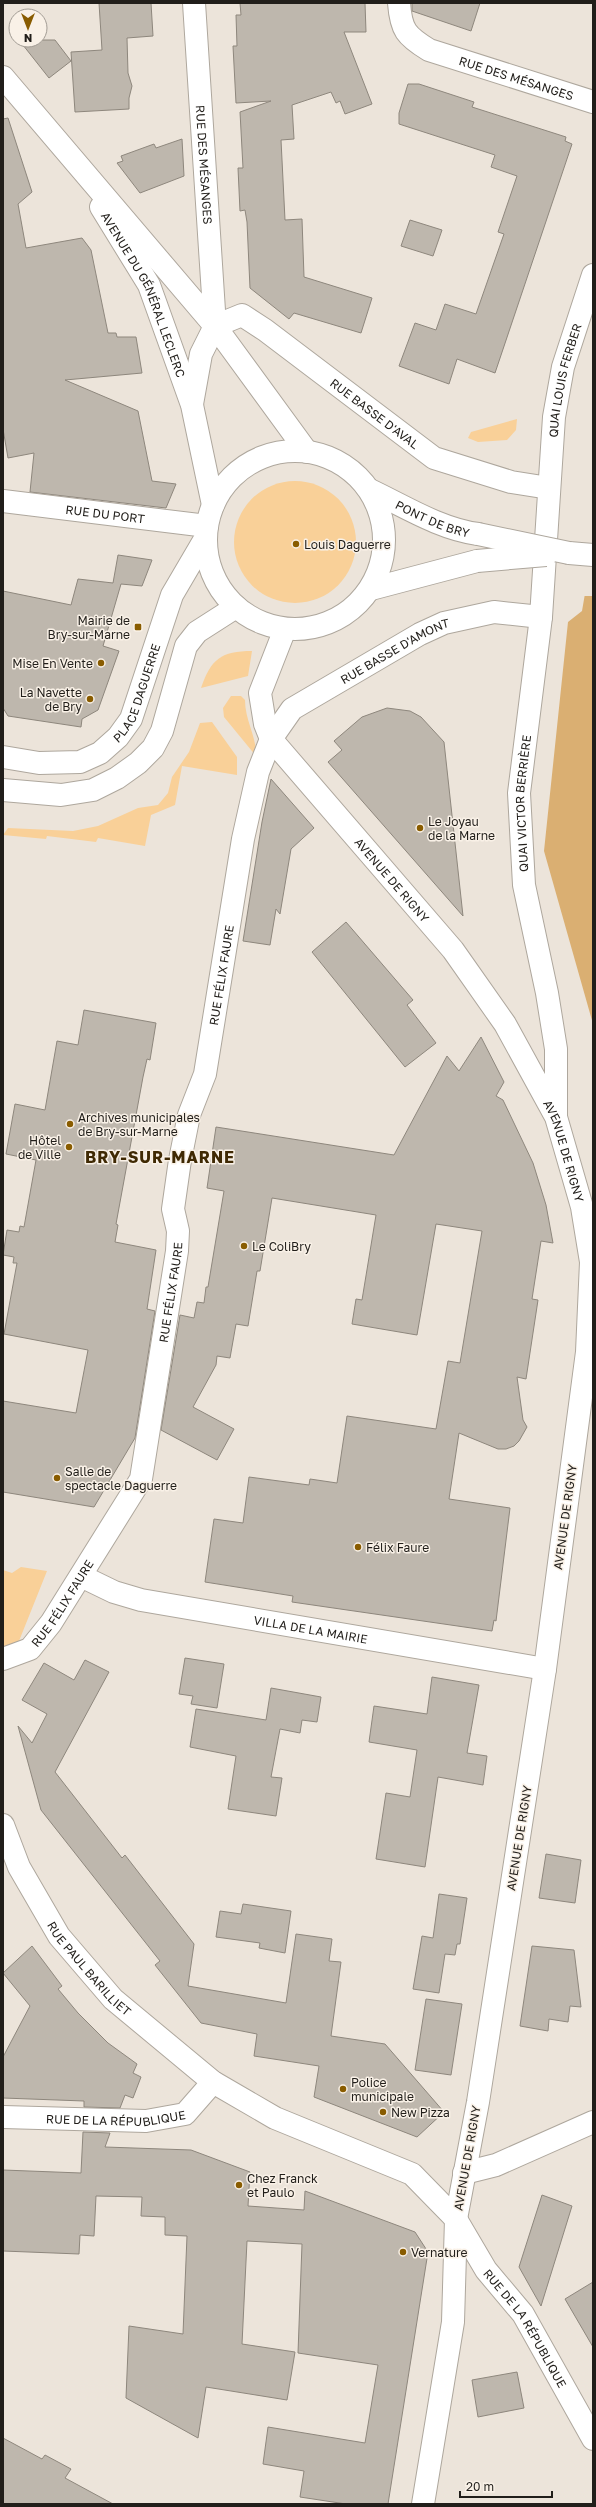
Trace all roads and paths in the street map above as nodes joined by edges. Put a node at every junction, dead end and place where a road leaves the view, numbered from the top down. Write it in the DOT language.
graph roads {
  1 [pos="194,3"];
  2 [pos="399,3"];
  3 [pos="3,77"];
  4 [pos="593,102"];
  5 [pos="63,147"];
  6 [pos="593,276"];
  7 [pos="215,326"];
  8 [pos="192,405"];
  9 [pos="307,452"];
  10 [pos="549,488"];
  11 [pos="370,490"];
  12 [pos="3,501"];
  13 [pos="213,504"];
  14 [pos="206,532"];
  15 [pos="569,553"];
  16 [pos="593,555"];
  17 [pos="370,589"];
  18 [pos="236,607"];
  19 [pos="541,617"];
  20 [pos="285,629"];
  21 [pos="271,739"];
  22 [pos="3,757"];
  23 [pos="3,790"];
  24 [pos="556,1117"];
  25 [pos="591,1298"];
  26 [pos="81,1576"];
  27 [pos="3,1660"];
  28 [pos="545,1669"];
  29 [pos="3,1825"];
  30 [pos="213,2082"];
  31 [pos="3,2117"];
  32 [pos="593,2122"];
  33 [pos="464,2173"];
  34 [pos="456,2219"];
  35 [pos="593,2439"];
  36 [pos="423,2504"];
  1 -- 7 [label="street, RUE DES MÉSANGES"];
  2 -- 4 [label="street, RUE DES MÉSANGES"];
  3 -- 5 [label="street, AVENUE DU GÉNÉRAL LECLERC"];
  5 -- 7 [label="street, AVENUE DU GÉNÉRAL LECLERC"];
  5 -- 8 [label="street, AVENUE DU GÉNÉRAL LECLERC"];
  6 -- 10 [label="street, QUAI LOUIS FERBER"];
  7 -- 8 [label="street, AVENUE DU GÉNÉRAL LECLERC"];
  7 -- 9 [label="street, AVENUE DU GÉNÉRAL LECLERC"];
  7 -- 10 [label="street, RUE BASSE D'AVAL"];
  8 -- 13 [label="street, AVENUE DU GÉNÉRAL LECLERC"];
  9 -- 11 [label="street, PLACE DAGUERRE"];
  9 -- 13 [label="street, PLACE DAGUERRE"];
  10 -- 19 [label="street, QUAI VICTOR BERRIÈRE"];
  11 -- 15 [label="street, PONT DE BRY, bridge"];
  11 -- 17 [label="street, PLACE DAGUERRE"];
  12 -- 14 [label="street, RUE DU PORT"];
  13 -- 14 [label="street, PLACE DAGUERRE"];
  14 -- 18 [label="street, PLACE DAGUERRE"];
  14 -- 22 [label="street, PLACE DAGUERRE"];
  15 -- 16 [label="street, PONT DE BRY"];
  15 -- 17 [label="street, PONT DE BRY, bridge"];
  17 -- 20 [label="street, PLACE DAGUERRE"];
  18 -- 20 [label="street, PLACE DAGUERRE"];
  18 -- 23 [label="street"];
  19 -- 21 [label="street, RUE BASSE D'AMONT"];
  19 -- 24 [label="street, QUAI VICTOR BERRIÈRE"];
  20 -- 21 [label="street, AVENUE DE RIGNY"];
  21 -- 24 [label="street, AVENUE DE RIGNY"];
  21 -- 26 [label="street, RUE FÉLIX FAURE"];
  24 -- 25 [label="street, AVENUE DE RIGNY"];
  25 -- 28 [label="street, AVENUE DE RIGNY"];
  26 -- 27 [label="street, RUE FÉLIX FAURE"];
  26 -- 28 [label="street, VILLA DE LA MAIRIE"];
  28 -- 33 [label="street, AVENUE DE RIGNY"];
  29 -- 30 [label="street, RUE PAUL BARILLIET"];
  30 -- 31 [label="street, RUE DE LA RÉPUBLIQUE"];
  30 -- 34 [label="street, RUE PAUL BARILLIET"];
  32 -- 33 [label="street"];
  33 -- 34 [label="street, AVENUE DE RIGNY"];
  34 -- 35 [label="street, RUE DE LA RÉPUBLIQUE"];
  34 -- 36 [label="street, AVENUE DE RIGNY"];
}
